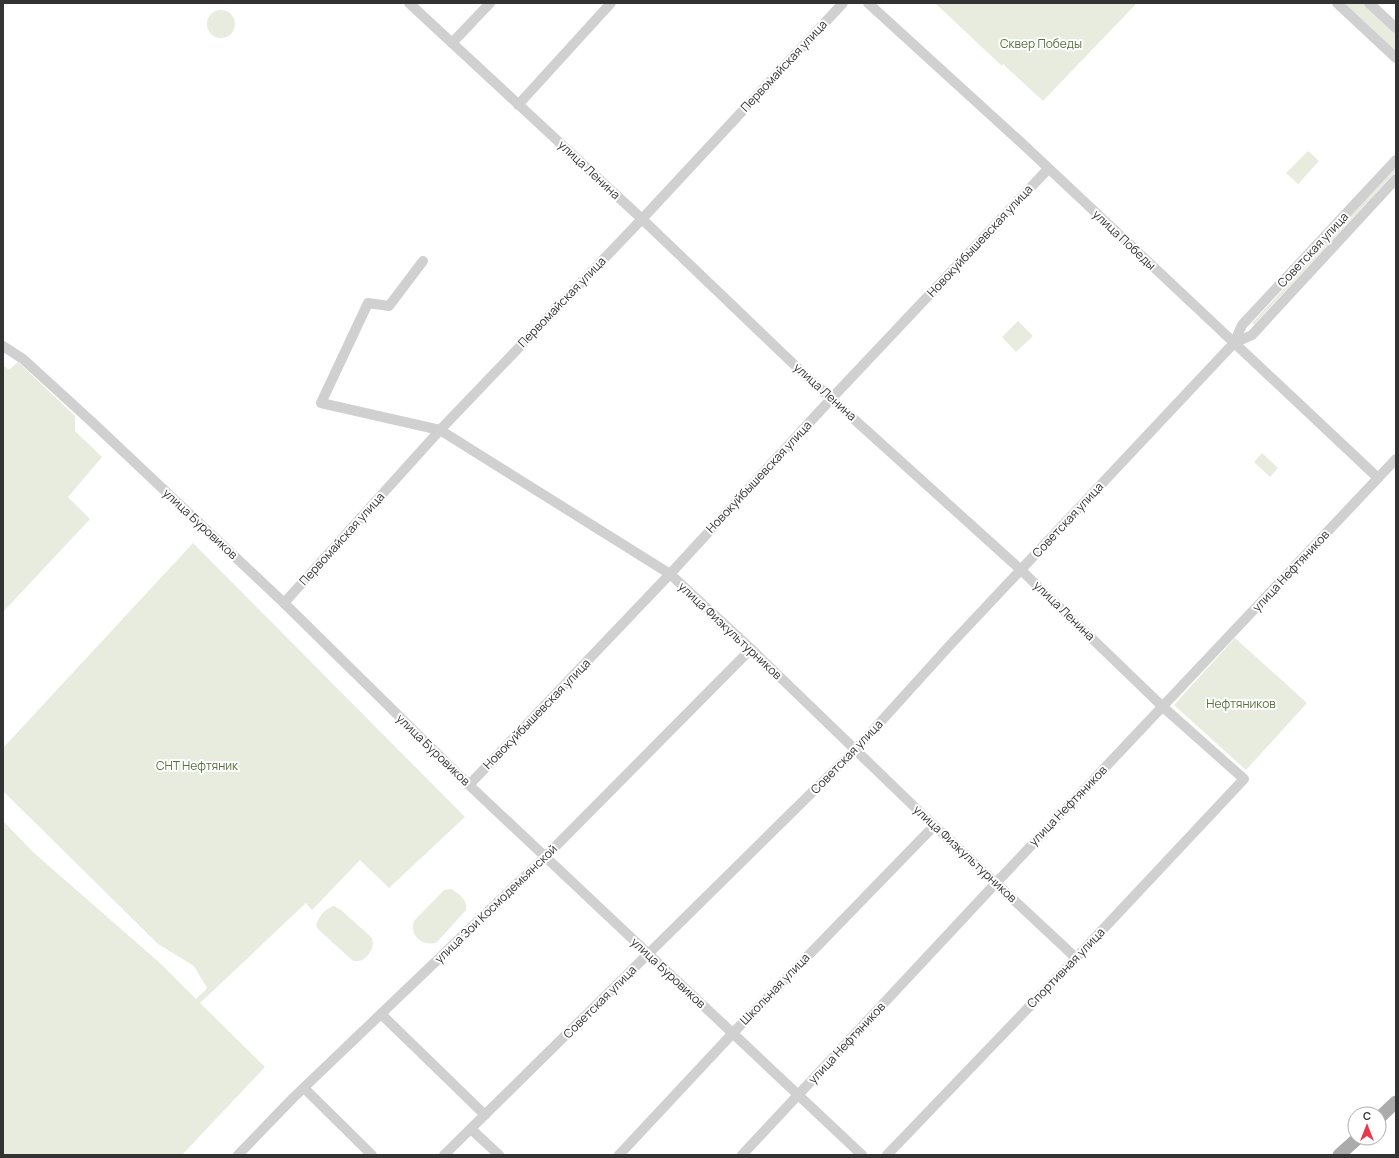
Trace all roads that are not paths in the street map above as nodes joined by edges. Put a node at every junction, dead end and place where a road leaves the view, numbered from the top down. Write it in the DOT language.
graph roads {
  1 [pos="409,3"];
  2 [pos="490,3"];
  3 [pos="610,3"];
  4 [pos="843,3"];
  5 [pos="868,3"];
  6 [pos="1337,3"];
  7 [pos="1369,3"];
  8 [pos="1396,28"];
  9 [pos="452,43"];
  10 [pos="1396,58"];
  11 [pos="518,105"];
  12 [pos="1396,160"];
  13 [pos="1048,169"];
  14 [pos="1396,179"];
  15 [pos="642,219"];
  16 [pos="424,262"];
  17 [pos="1234,343"];
  18 [pos="3,346"];
  19 [pos="832,398"];
  20 [pos="440,430"];
  21 [pos="1396,459"];
  22 [pos="1378,478"];
  23 [pos="1021,570"];
  24 [pos="670,574"];
  25 [pos="284,603"];
  26 [pos="751,649"];
  27 [pos="1163,707"];
  28 [pos="856,750"];
  29 [pos="1244,779"];
  30 [pos="469,785"];
  31 [pos="934,826"];
  32 [pos="545,857"];
  33 [pos="996,883"];
  34 [pos="648,954"];
  35 [pos="1076,958"];
  36 [pos="381,1014"];
  37 [pos="733,1034"];
  38 [pos="304,1088"];
  39 [pos="799,1095"];
  40 [pos="1396,1102"];
  41 [pos="1387,1110"];
  42 [pos="485,1114"];
  43 [pos="471,1128"];
  44 [pos="1349,1146"];
  45 [pos="238,1155"];
  46 [pos="372,1155"];
  47 [pos="444,1155"];
  48 [pos="499,1155"];
  49 [pos="619,1155"];
  50 [pos="742,1155"];
  51 [pos="862,1155"];
  52 [pos="887,1155"];
  53 [pos="1339,1155"];
  1 -- 9 [label="street, улица Ленина"];
  2 -- 9 [label="street"];
  3 -- 11 [label="street"];
  4 -- 15 [label="street, Первомайская улица"];
  5 -- 13 [label="street, улица Победы"];
  6 -- 10 [label="street"];
  7 -- 8 [label="street"];
  9 -- 11 [label="street, улица Ленина"];
  11 -- 15 [label="street, улица Ленина"];
  12 -- 17 [label="street, Советская улица"];
  13 -- 17 [label="street, улица Победы"];
  13 -- 19 [label="street, Новокуйбышевская улица"];
  14 -- 17 [label="street, Советская улица"];
  15 -- 19 [label="street, улица Ленина"];
  15 -- 20 [label="street, Первомайская улица"];
  16 -- 20 [label="street, улица Физкультурников"];
  17 -- 22 [label="street, улица Победы"];
  17 -- 23 [label="street, Советская улица"];
  18 -- 25 [label="street, улица Буровиков"];
  19 -- 23 [label="street, улица Ленина"];
  19 -- 24 [label="street, Новокуйбышевская улица"];
  20 -- 24 [label="street, улица Физкультурников"];
  20 -- 25 [label="street, Первомайская улица"];
  21 -- 22 [label="street, улица Нефтяников"];
  22 -- 27 [label="street, улица Нефтяников"];
  23 -- 27 [label="street, улица Ленина"];
  23 -- 28 [label="street, Советская улица"];
  24 -- 26 [label="street, улица Физкультурников"];
  24 -- 30 [label="street, Новокуйбышевская улица"];
  25 -- 30 [label="street, улица Буровиков"];
  26 -- 28 [label="street, улица Физкультурников"];
  26 -- 32 [label="street, улица Зои Космодемьянской"];
  27 -- 29 [label="street, улица Ленина"];
  27 -- 33 [label="street, улица Нефтяников"];
  28 -- 31 [label="street, улица Физкультурников"];
  28 -- 34 [label="street, Советская улица"];
  29 -- 35 [label="street, Спортивная улица"];
  30 -- 32 [label="street, улица Буровиков"];
  31 -- 33 [label="street, улица Физкультурников"];
  31 -- 37 [label="street, Школьная улица"];
  32 -- 34 [label="street, улица Буровиков"];
  32 -- 36 [label="street, улица Зои Космодемьянской"];
  33 -- 35 [label="street, улица Физкультурников"];
  33 -- 39 [label="street, улица Нефтяников"];
  34 -- 37 [label="street, улица Буровиков"];
  34 -- 42 [label="street, Советская улица"];
  35 -- 52 [label="street, Спортивная улица"];
  36 -- 38 [label="street, улица Зои Космодемьянской"];
  36 -- 42 [label="street"];
  37 -- 39 [label="street, улица Буровиков"];
  37 -- 49 [label="street, Школьная улица"];
  38 -- 45 [label="street, улица Зои Космодемьянской"];
  38 -- 46 [label="street"];
  39 -- 50 [label="street, улица Нефтяников"];
  39 -- 51 [label="street, улица Буровиков"];
  40 -- 41 [label="main road"];
  42 -- 43 [label="street, Советская улица"];
  43 -- 47 [label="street, Советская улица"];
  43 -- 48 [label="street"];
  44 -- 53 [label="main road"];
}
